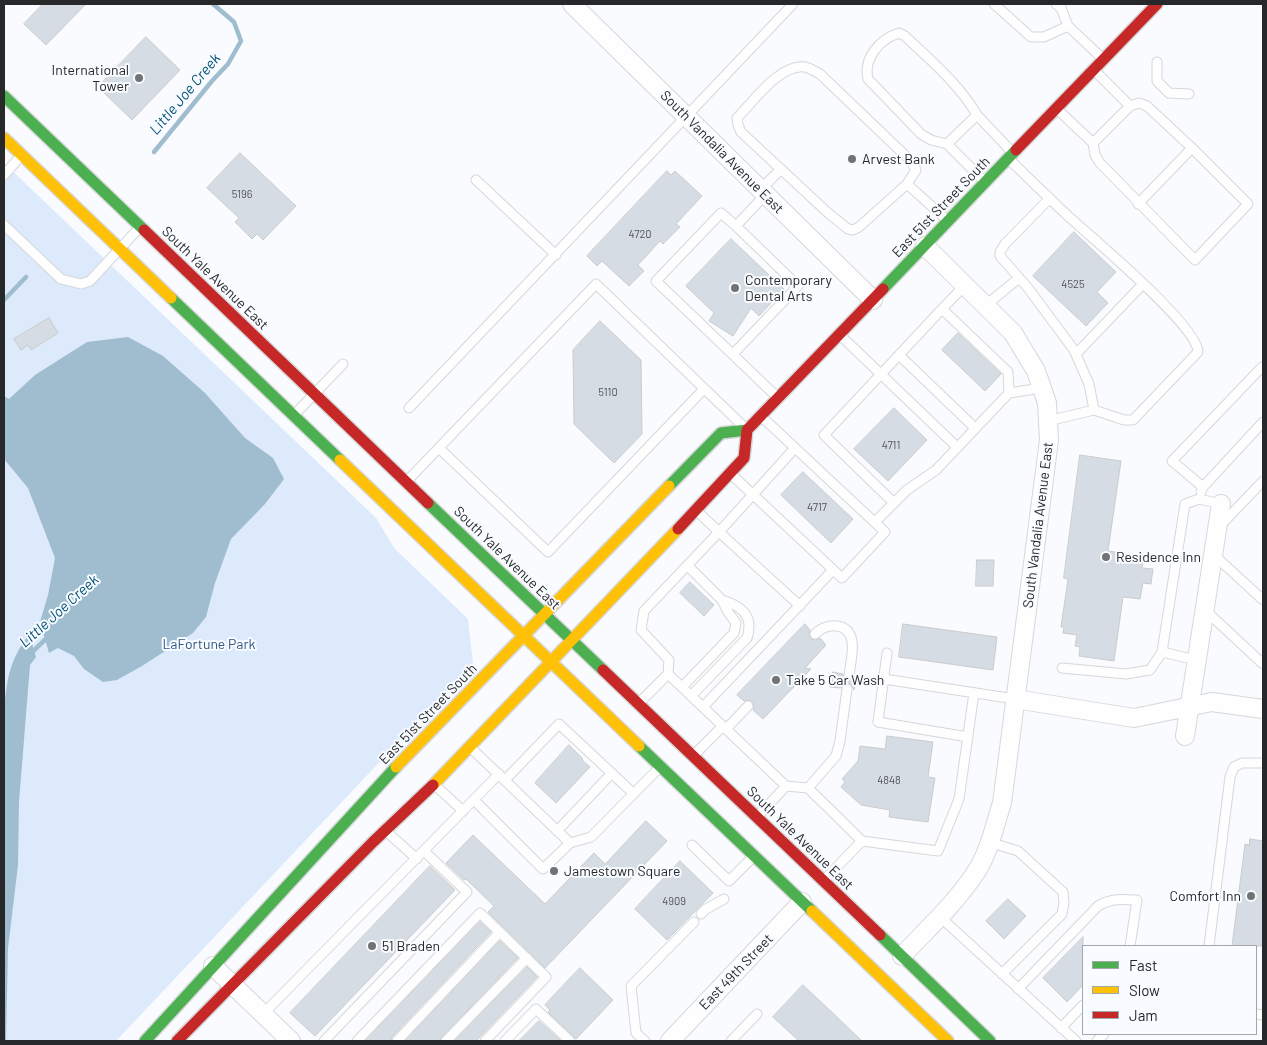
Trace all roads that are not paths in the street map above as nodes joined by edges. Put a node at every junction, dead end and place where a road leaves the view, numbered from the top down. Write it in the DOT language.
graph roads {
  1 [pos="572,4"];
  2 [pos="793,4"];
  3 [pos="994,4"];
  4 [pos="1056,4"];
  5 [pos="1157,4"];
  6 [pos="1068,26"];
  7 [pos="1103,60"];
  8 [pos="1157,62"];
  9 [pos="1094,69"];
  10 [pos="1189,94"];
  11 [pos="4,96"];
  12 [pos="1130,106"];
  13 [pos="1056,108"];
  14 [pos="977,115"];
  15 [pos="686,116"];
  16 [pos="4,138"];
  17 [pos="1093,143"];
  18 [pos="947,144"];
  19 [pos="1192,148"];
  20 [pos="22,155"];
  21 [pos="1010,156"];
  22 [pos="781,169"];
  23 [pos="4,175"];
  24 [pos="476,180"];
  25 [pos="985,182"];
  26 [pos="907,184"];
  27 [pos="763,192"];
  28 [pos="1050,198"];
  29 [pos="1138,204"];
  30 [pos="948,221"];
  31 [pos="4,225"];
  32 [pos="141,226"];
  33 [pos="736,226"];
  34 [pos="924,246"];
  35 [pos="120,248"];
  36 [pos="556,255"];
  37 [pos="1019,278"];
  38 [pos="1143,284"];
  39 [pos="965,285"];
  40 [pos="873,300"];
  41 [pos="985,306"];
  42 [pos="942,309"];
  43 [pos="840,334"];
  44 [pos="733,354"];
  45 [pos="1076,354"];
  46 [pos="899,356"];
  47 [pos="343,364"];
  48 [pos="1263,368"];
  49 [pos="881,374"];
  50 [pos="704,388"];
  51 [pos="1042,388"];
  52 [pos="1009,393"];
  53 [pos="314,394"];
  54 [pos="778,398"];
  55 [pos="409,408"];
  56 [pos="1094,410"];
  57 [pos="294,415"];
  58 [pos="761,416"];
  59 [pos="1048,421"];
  60 [pos="1263,422"];
  61 [pos="975,428"];
  62 [pos="747,430"];
  63 [pos="957,447"];
  64 [pos="439,448"];
  65 [pos="795,448"];
  66 [pos="730,473"];
  67 [pos="1263,481"];
  68 [pos="406,482"];
  69 [pos="1203,487"];
  70 [pos="752,494"];
  71 [pos="1199,499"];
  72 [pos="894,503"];
  73 [pos="1221,504"];
  74 [pos="697,510"];
  75 [pos="875,522"];
  76 [pos="1217,530"];
  77 [pos="718,532"];
  78 [pos="1213,554"];
  79 [pos="688,566"];
  80 [pos="833,570"];
  81 [pos="722,600"];
  82 [pos="1263,600"];
  83 [pos="800,606"];
  84 [pos="1205,610"];
  85 [pos="545,615"];
  86 [pos="815,634"];
  87 [pos="524,636"];
  88 [pos="571,640"];
  89 [pos="1162,652"];
  90 [pos="887,653"];
  91 [pos="1196,660"];
  92 [pos="551,661"];
  93 [pos="1263,664"];
  94 [pos="1062,668"];
  95 [pos="668,674"];
  96 [pos="849,674"];
  97 [pos="884,679"];
  98 [pos="682,687"];
  99 [pos="847,689"];
  100 [pos="974,693"];
  101 [pos="691,696"];
  102 [pos="1015,699"];
  103 [pos="638,704"];
  104 [pos="748,706"];
  105 [pos="1189,707"];
  106 [pos="703,708"];
  107 [pos="1263,709"];
  108 [pos="724,727"];
  109 [pos="1184,736"];
  110 [pos="968,737"];
  111 [pos="469,746"];
  112 [pos="692,756"];
  113 [pos="1263,764"];
  114 [pos="661,767"];
  115 [pos="612,773"];
  116 [pos="502,778"];
  117 [pos="434,784"];
  118 [pos="786,786"];
  119 [pos="808,788"];
  120 [pos="634,794"];
  121 [pos="474,800"];
  122 [pos="463,811"];
  123 [pos="757,817"];
  124 [pos="558,830"];
  125 [pos="386,831"];
  126 [pos="862,840"];
  127 [pos="989,842"];
  128 [pos="570,843"];
  129 [pos="692,845"];
  130 [pos="424,851"];
  131 [pos="754,856"];
  132 [pos="416,859"];
  133 [pos="813,892"];
  134 [pos="724,898"];
  135 [pos="701,914"];
  136 [pos="939,916"];
  137 [pos="694,922"];
  138 [pos="500,932"];
  139 [pos="1130,945"];
  140 [pos="1209,945"];
  141 [pos="902,956"];
  142 [pos="527,958"];
  143 [pos="213,966"];
  144 [pos="1002,974"];
  145 [pos="233,985"];
  146 [pos="1018,989"];
  147 [pos="1082,1006"];
  148 [pos="263,1014"];
  149 [pos="757,1014"];
  150 [pos="1061,1028"];
  151 [pos="674,1040"];
  152 [pos="145,1041"];
  153 [pos="176,1041"];
  154 [pos="291,1041"];
  155 [pos="324,1041"];
  156 [pos="357,1041"];
  157 [pos="397,1041"];
  158 [pos="446,1041"];
  159 [pos="485,1041"];
  160 [pos="505,1041"];
  161 [pos="570,1041"];
  162 [pos="645,1041"];
  163 [pos="731,1041"];
  164 [pos="948,1041"];
  165 [pos="990,1041"];
  166 [pos="1076,1041"];
  1 -- 15 [label="street, South Vandalia Avenue East"];
  2 -- 15 [label="lane"];
  3 -- 6 [label="lane"];
  4 -- 6 [label="lane"];
  5 -- 7 [label="main road, East 51st Street South"];
  6 -- 7 [label="lane"];
  7 -- 9 [label="main road, East 51st Street South"];
  8 -- 10 [label="lane"];
  9 -- 12 [label="lane"];
  9 -- 13 [label="main road, East 51st Street South"];
  11 -- 32 [label="main road, South Yale Avenue East"];
  12 -- 17 [label="lane"];
  12 -- 19 [label="lane"];
  13 -- 17 [label="lane"];
  13 -- 21 [label="main road, East 51st Street South"];
  14 -- 18 [label="lane"];
  14 -- 18 [label="lane"];
  14 -- 21 [label="lane"];
  15 -- 27 [label="street, South Vandalia Avenue East"];
  15 -- 36 [label="lane"];
  16 -- 20 [label="main road, South Yale Avenue East"];
  17 -- 29 [label="lane"];
  18 -- 25 [label="lane"];
  19 -- 29 [label="lane"];
  19 -- 29 [label="lane"];
  20 -- 23 [label="lane"];
  20 -- 35 [label="main road, South Yale Avenue East"];
  21 -- 25 [label="main road, East 51st Street South"];
  21 -- 28 [label="lane"];
  22 -- 26 [label="lane"];
  22 -- 26 [label="lane"];
  22 -- 27 [label="lane"];
  24 -- 36 [label="lane"];
  25 -- 30 [label="main road, East 51st Street South"];
  26 -- 30 [label="lane"];
  27 -- 33 [label="lane"];
  27 -- 40 [label="street, South Vandalia Avenue East"];
  28 -- 37 [label="lane"];
  28 -- 38 [label="lane"];
  30 -- 34 [label="main road, East 51st Street South"];
  31 -- 35 [label="lane"];
  32 -- 35 [label="lane"];
  32 -- 53 [label="main road, South Yale Avenue East"];
  33 -- 44 [label="lane"];
  33 -- 44 [label="lane"];
  34 -- 39 [label="street, South Vandalia Avenue East"];
  34 -- 40 [label="main road, East 51st Street South"];
  35 -- 57 [label="main road, South Yale Avenue East"];
  36 -- 55 [label="lane"];
  37 -- 41 [label="lane"];
  37 -- 45 [label="lane"];
  38 -- 45 [label="lane"];
  38 -- 56 [label="lane"];
  39 -- 41 [label="street, South Vandalia Avenue East"];
  39 -- 42 [label="lane"];
  40 -- 43 [label="main road, East 51st Street South"];
  41 -- 51 [label="street, South Vandalia Avenue East"];
  42 -- 46 [label="lane"];
  42 -- 52 [label="lane"];
  43 -- 49 [label="lane"];
  43 -- 54 [label="main road, East 51st Street South"];
  44 -- 54 [label="lane"];
  45 -- 56 [label="lane"];
  46 -- 49 [label="lane"];
  46 -- 61 [label="lane"];
  47 -- 53 [label="lane"];
  48 -- 69 [label="lane"];
  49 -- 63 [label="lane"];
  49 -- 72 [label="lane"];
  50 -- 62 [label="lane"];
  50 -- 64 [label="lane"];
  50 -- 64 [label="lane"];
  51 -- 52 [label="lane"];
  51 -- 59 [label="street, South Vandalia Avenue East"];
  52 -- 61 [label="lane"];
  53 -- 57 [label="lane"];
  53 -- 68 [label="main road, South Yale Avenue East"];
  54 -- 58 [label="main road, East 51st Street South"];
  56 -- 59 [label="lane"];
  57 -- 87 [label="main road, South Yale Avenue East"];
  58 -- 62 [label="main road, East 51st Street South"];
  58 -- 65 [label="lane"];
  59 -- 102 [label="street, South Vandalia Avenue East"];
  60 -- 69 [label="lane"];
  61 -- 63 [label="lane"];
  62 -- 66 [label="main road"];
  62 -- 85 [label="main road, East 51st Street South"];
  63 -- 72 [label="lane"];
  64 -- 68 [label="lane"];
  65 -- 70 [label="lane"];
  65 -- 75 [label="lane"];
  66 -- 70 [label="lane"];
  66 -- 74 [label="main road"];
  67 -- 76 [label="lane"];
  68 -- 85 [label="main road, South Yale Avenue East"];
  69 -- 71 [label="lane"];
  70 -- 77 [label="lane"];
  70 -- 80 [label="lane"];
  71 -- 73 [label="lane"];
  71 -- 89 [label="lane"];
  72 -- 75 [label="lane"];
  73 -- 76 [label="street"];
  74 -- 77 [label="lane"];
  74 -- 88 [label="main road"];
  75 -- 80 [label="lane"];
  76 -- 78 [label="street"];
  77 -- 79 [label="lane"];
  77 -- 83 [label="lane"];
  78 -- 82 [label="lane"];
  78 -- 84 [label="street"];
  79 -- 81 [label="lane"];
  79 -- 95 [label="lane"];
  80 -- 83 [label="lane"];
  81 -- 98 [label="lane"];
  81 -- 101 [label="lane"];
  83 -- 106 [label="lane"];
  84 -- 91 [label="street"];
  84 -- 93 [label="lane"];
  85 -- 87 [label="main road, East 51st Street South"];
  85 -- 88 [label="main road, South Yale Avenue East"];
  86 -- 96 [label="lane"];
  87 -- 92 [label="main road, South Yale Avenue East"];
  87 -- 143 [label="main road, East 51st Street South"];
  88 -- 92 [label="main road"];
  88 -- 103 [label="main road, South Yale Avenue East"];
  89 -- 91 [label="lane"];
  89 -- 94 [label="lane"];
  90 -- 97 [label="lane"];
  91 -- 105 [label="street"];
  92 -- 111 [label="main road"];
  92 -- 114 [label="main road, South Yale Avenue East"];
  95 -- 98 [label="lane"];
  95 -- 103 [label="lane"];
  97 -- 100 [label="lane"];
  97 -- 110 [label="lane"];
  98 -- 101 [label="lane"];
  99 -- 119 [label="lane"];
  100 -- 102 [label="lane"];
  100 -- 110 [label="lane"];
  101 -- 106 [label="lane"];
  102 -- 105 [label="street"];
  102 -- 127 [label="street, South Vandalia Avenue East"];
  103 -- 112 [label="main road, South Yale Avenue East"];
  104 -- 108 [label="lane"];
  105 -- 107 [label="street"];
  105 -- 109 [label="street"];
  106 -- 108 [label="lane"];
  108 -- 112 [label="lane"];
  108 -- 118 [label="lane"];
  110 -- 126 [label="lane"];
  111 -- 116 [label="lane"];
  111 -- 117 [label="main road"];
  112 -- 123 [label="main road, South Yale Avenue East"];
  113 -- 140 [label="lane"];
  114 -- 120 [label="lane"];
  114 -- 131 [label="main road, South Yale Avenue East"];
  115 -- 116 [label="lane"];
  115 -- 120 [label="lane"];
  115 -- 124 [label="lane"];
  116 -- 121 [label="lane"];
  116 -- 124 [label="lane"];
  117 -- 122 [label="lane"];
  117 -- 125 [label="main road"];
  118 -- 119 [label="lane"];
  118 -- 123 [label="lane"];
  119 -- 126 [label="lane"];
  120 -- 128 [label="lane"];
  121 -- 122 [label="lane"];
  121 -- 128 [label="lane"];
  122 -- 130 [label="lane"];
  123 -- 133 [label="main road, South Yale Avenue East"];
  124 -- 128 [label="lane"];
  125 -- 132 [label="lane"];
  125 -- 145 [label="main road"];
  126 -- 133 [label="lane"];
  127 -- 136 [label="street, South Vandalia Avenue East"];
  127 -- 144 [label="lane"];
  129 -- 131 [label="lane"];
  130 -- 132 [label="lane"];
  130 -- 155 [label="lane"];
  131 -- 133 [label="main road, South Yale Avenue East"];
  132 -- 148 [label="lane"];
  133 -- 141 [label="main road, South Yale Avenue East"];
  133 -- 151 [label="street, East 49th Street"];
  133 -- 164 [label="main road, South Yale Avenue East"];
  134 -- 135 [label="lane"];
  136 -- 141 [label="street, South Vandalia Avenue East"];
  136 -- 144 [label="lane"];
  137 -- 162 [label="lane"];
  138 -- 142 [label="lane"];
  138 -- 156 [label="lane"];
  138 -- 157 [label="lane"];
  139 -- 146 [label="lane"];
  141 -- 165 [label="main road, South Yale Avenue East"];
  142 -- 158 [label="lane"];
  142 -- 159 [label="lane"];
  143 -- 145 [label="street"];
  143 -- 152 [label="main road, East 51st Street South"];
  144 -- 146 [label="lane"];
  145 -- 148 [label="street"];
  145 -- 153 [label="main road"];
  146 -- 150 [label="lane"];
  147 -- 150 [label="lane"];
  148 -- 154 [label="street"];
  149 -- 163 [label="lane"];
  150 -- 166 [label="lane"];
  160 -- 161 [label="lane"];
}
